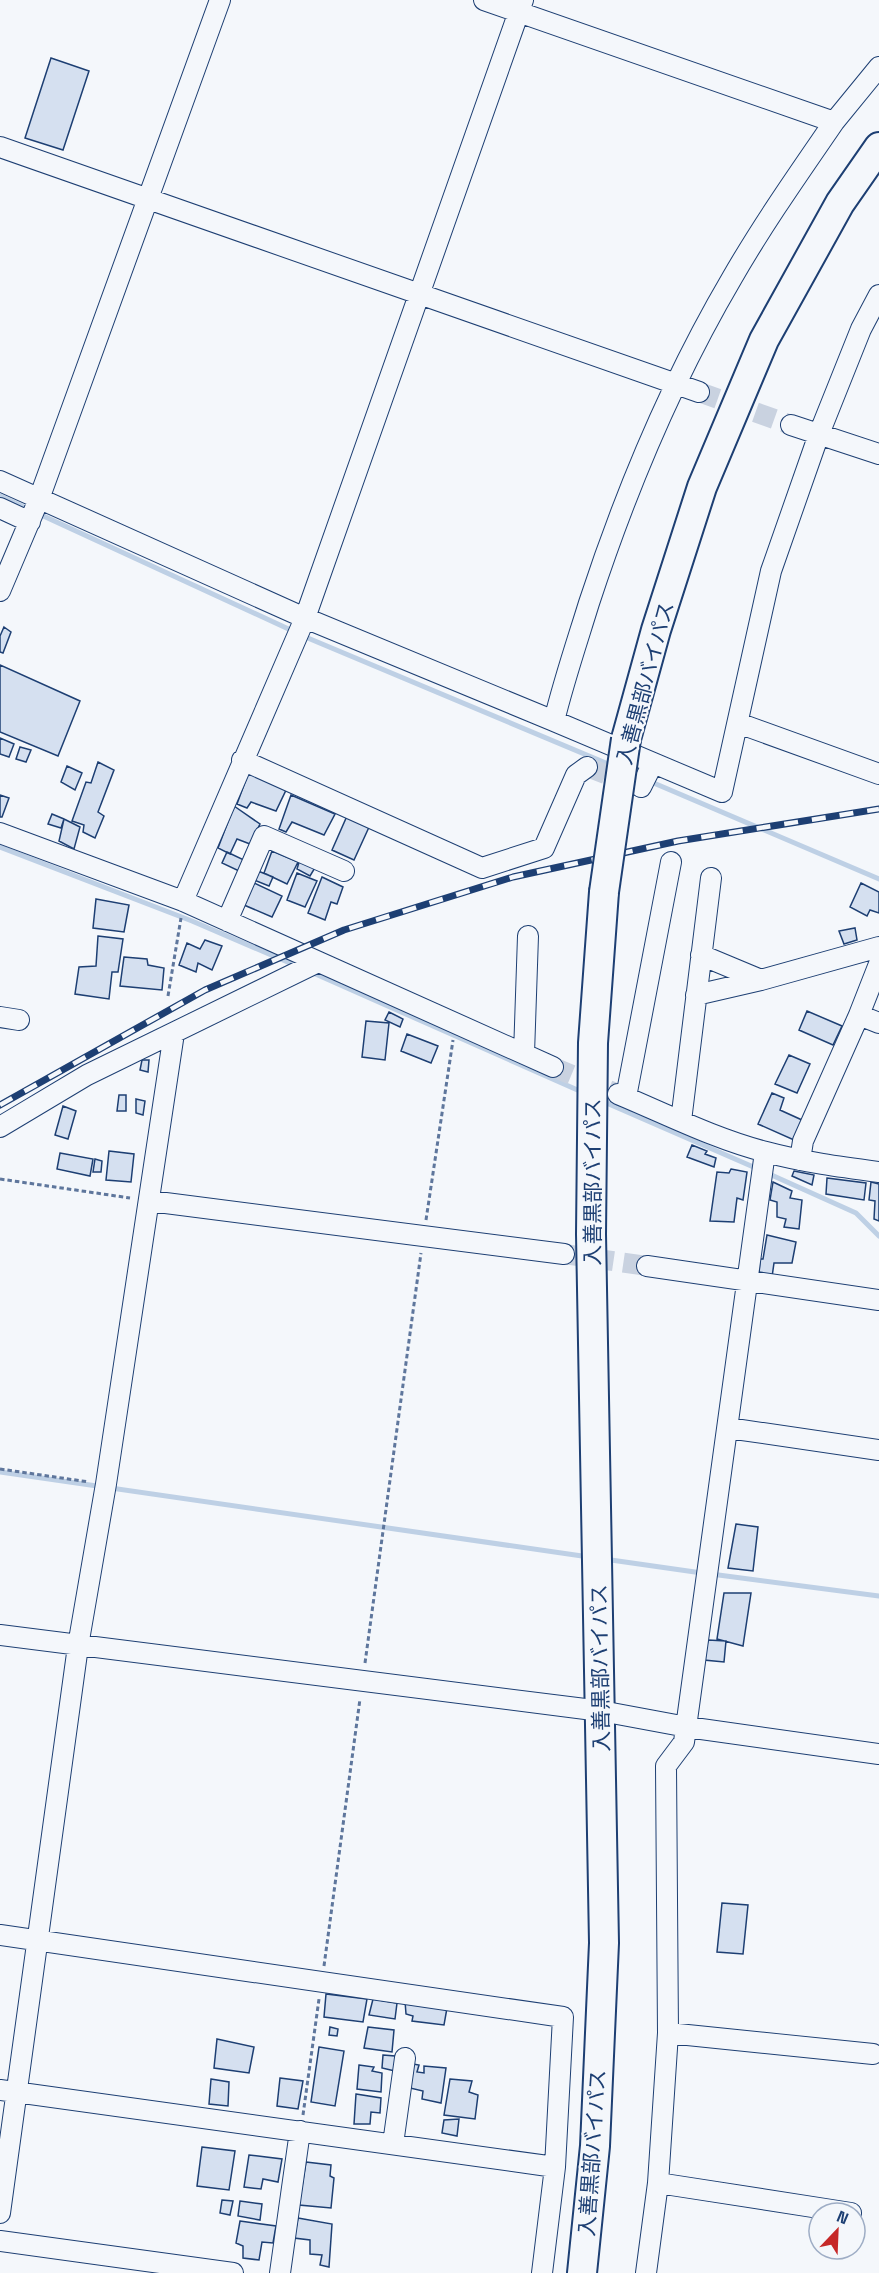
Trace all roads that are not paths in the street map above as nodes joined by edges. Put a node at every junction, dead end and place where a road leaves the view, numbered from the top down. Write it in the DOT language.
graph roads {
  1 [pos="220,0"];
  2 [pos="484,0"];
  3 [pos="521,6"];
  4 [pos="879,67"];
  5 [pos="834,122"];
  6 [pos="0,147"];
  7 [pos="879,147"];
  8 [pos="149,198"];
  9 [pos="418,293"];
  10 [pos="879,295"];
  11 [pos="675,383"];
  12 [pos="699,392"];
  13 [pos="791,425"];
  14 [pos="819,434"];
  15 [pos="879,454"];
  16 [pos="0,481"];
  17 [pos="39,500"];
  18 [pos="0,508"];
  19 [pos="30,522"];
  20 [pos="0,591"];
  21 [pos="304,618"];
  22 [pos="554,720"];
  23 [pos="738,723"];
  24 [pos="242,760"];
  25 [pos="653,762"];
  26 [pos="587,767"];
  27 [pos="879,774"];
  28 [pos="641,787"];
  29 [pos="0,833"];
  30 [pos="671,862"];
  31 [pos="344,871"];
  32 [pos="711,878"];
  33 [pos="183,901"];
  34 [pos="227,921"];
  35 [pos="528,936"];
  36 [pos="879,947"];
  37 [pos="701,955"];
  38 [pos="318,962"];
  39 [pos="879,963"];
  40 [pos="761,980"];
  41 [pos="696,995"];
  42 [pos="859,1015"];
  43 [pos="879,1023"];
  44 [pos="174,1033"];
  45 [pos="524,1054"];
  46 [pos="553,1067"];
  47 [pos="681,1121"];
  48 [pos="0,1127"];
  49 [pos="765,1152"];
  50 [pos="800,1160"];
  51 [pos="879,1172"];
  52 [pos="150,1201"];
  53 [pos="564,1254"];
  54 [pos="647,1266"];
  55 [pos="748,1282"];
  56 [pos="879,1300"];
  57 [pos="728,1428"];
  58 [pos="879,1450"];
  59 [pos="0,1635"];
  60 [pos="78,1646"];
  61 [pos="602,1711"];
  62 [pos="687,1727"];
  63 [pos="879,1754"];
  64 [pos="0,1935"];
  65 [pos="39,1941"];
  66 [pos="668,2033"];
  67 [pos="873,2054"];
  68 [pos="405,2058"];
  69 [pos="9,2091"];
  70 [pos="300,2131"];
  71 [pos="393,2144"];
  72 [pos="555,2168"];
  73 [pos="658,2183"];
  74 [pos="807,2206"];
  75 [pos="0,2213"];
  76 [pos="0,2241"];
  77 [pos="233,2273"];
  78 [pos="280,2273"];
  79 [pos="542,2273"];
  80 [pos="582,2273"];
  81 [pos="646,2273"];
  1 -- 8 [label="street"];
  2 -- 3 [label="street"];
  3 -- 5 [label="street"];
  3 -- 9 [label="street"];
  4 -- 5 [label="street"];
  5 -- 11 [label="street"];
  6 -- 8 [label="street"];
  7 -- 61 [label="highway, 入善黒部バイパス, bridge"];
  8 -- 9 [label="street"];
  8 -- 17 [label="street"];
  9 -- 11 [label="street"];
  9 -- 21 [label="street"];
  10 -- 14 [label="street"];
  11 -- 12 [label="street"];
  11 -- 22 [label="street"];
  13 -- 14 [label="street"];
  14 -- 15 [label="street"];
  14 -- 23 [label="street"];
  16 -- 17 [label="street"];
  17 -- 19 [label="street"];
  17 -- 21 [label="street"];
  18 -- 19 [label="street"];
  19 -- 20 [label="street"];
  21 -- 22 [label="street"];
  21 -- 24 [label="street"];
  22 -- 25 [label="street"];
  23 -- 25 [label="street"];
  23 -- 27 [label="street"];
  24 -- 26 [label="street"];
  24 -- 33 [label="street"];
  25 -- 28 [label="street"];
  29 -- 33 [label="street"];
  30 -- 47 [label="street"];
  31 -- 34 [label="street"];
  32 -- 37 [label="street"];
  33 -- 34 [label="street"];
  34 -- 38 [label="street"];
  35 -- 45 [label="street"];
  36 -- 40 [label="street"];
  37 -- 40 [label="street"];
  37 -- 41 [label="street"];
  38 -- 44 [label="street"];
  38 -- 45 [label="street"];
  39 -- 42 [label="street"];
  40 -- 41 [label="street"];
  41 -- 47 [label="street"];
  42 -- 43 [label="street"];
  42 -- 50 [label="street"];
  44 -- 48 [label="street"];
  44 -- 52 [label="street"];
  45 -- 46 [label="street"];
  47 -- 49 [label="street"];
  49 -- 50 [label="street"];
  49 -- 55 [label="street"];
  50 -- 51 [label="street"];
  52 -- 53 [label="street"];
  52 -- 60 [label="street"];
  54 -- 55 [label="street"];
  55 -- 56 [label="street"];
  55 -- 57 [label="street"];
  57 -- 58 [label="street"];
  57 -- 62 [label="street"];
  59 -- 60 [label="street"];
  60 -- 61 [label="street"];
  60 -- 65 [label="street"];
  61 -- 62 [label="street"];
  61 -- 80 [label="highway, 入善黒部バイパス"];
  62 -- 63 [label="street"];
  62 -- 66 [label="street"];
  64 -- 65 [label="street"];
  65 -- 69 [label="street"];
  65 -- 72 [label="street"];
  66 -- 67 [label="street"];
  66 -- 73 [label="street"];
  68 -- 71 [label="street"];
  69 -- 70 [label="street"];
  69 -- 75 [label="street"];
  70 -- 71 [label="street"];
  70 -- 78 [label="street"];
  71 -- 72 [label="street"];
  72 -- 79 [label="street"];
  73 -- 74 [label="street"];
  73 -- 81 [label="street"];
  76 -- 77 [label="street"];
}
